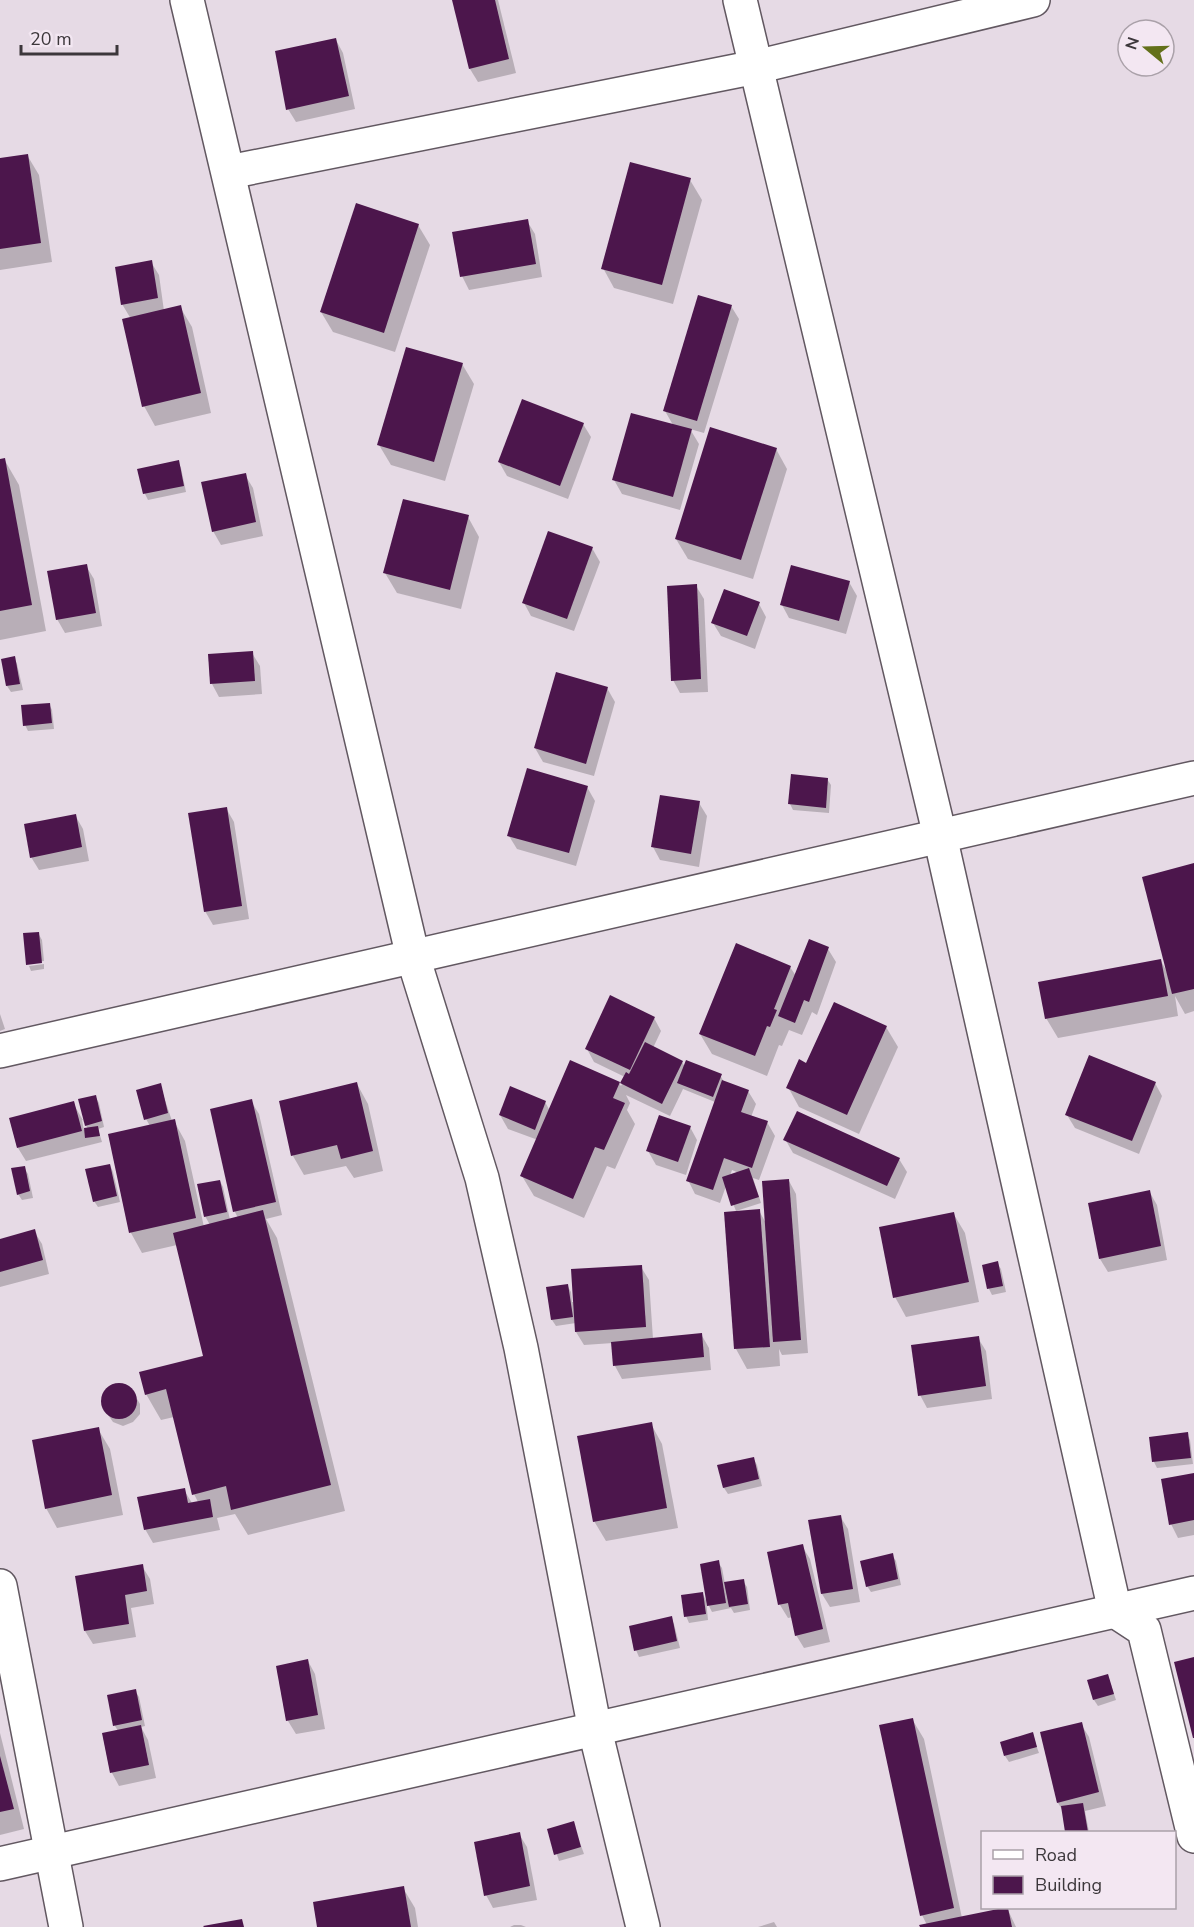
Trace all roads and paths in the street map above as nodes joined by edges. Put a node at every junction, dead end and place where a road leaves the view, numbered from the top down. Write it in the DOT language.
graph roads {
  1 [pos="187,0"];
  2 [pos="740,0"];
  3 [pos="1033,0"];
  4 [pos="756,67"];
  5 [pos="229,172"];
  6 [pos="1194,778"];
  7 [pos="940,836"];
  8 [pos="413,957"];
  9 [pos="0,1051"];
  10 [pos="0,1586"];
  11 [pos="1194,1593"];
  12 [pos="1115,1611"];
  13 [pos="596,1730"];
  14 [pos="1194,1836"];
  15 [pos="52,1853"];
  16 [pos="0,1864"];
  17 [pos="66,1927"];
  18 [pos="643,1927"];
  1 -- 5 [label="street"];
  2 -- 4 [label="street"];
  3 -- 4 [label="street"];
  4 -- 5 [label="street"];
  4 -- 7 [label="street"];
  5 -- 8 [label="street"];
  6 -- 7 [label="street"];
  7 -- 8 [label="street"];
  7 -- 12 [label="street"];
  8 -- 9 [label="street"];
  8 -- 13 [label="street"];
  10 -- 15 [label="street"];
  11 -- 12 [label="street"];
  12 -- 13 [label="street"];
  12 -- 14 [label="street"];
  13 -- 15 [label="street"];
  13 -- 18 [label="street"];
  15 -- 16 [label="street"];
  15 -- 17 [label="street"];
}
